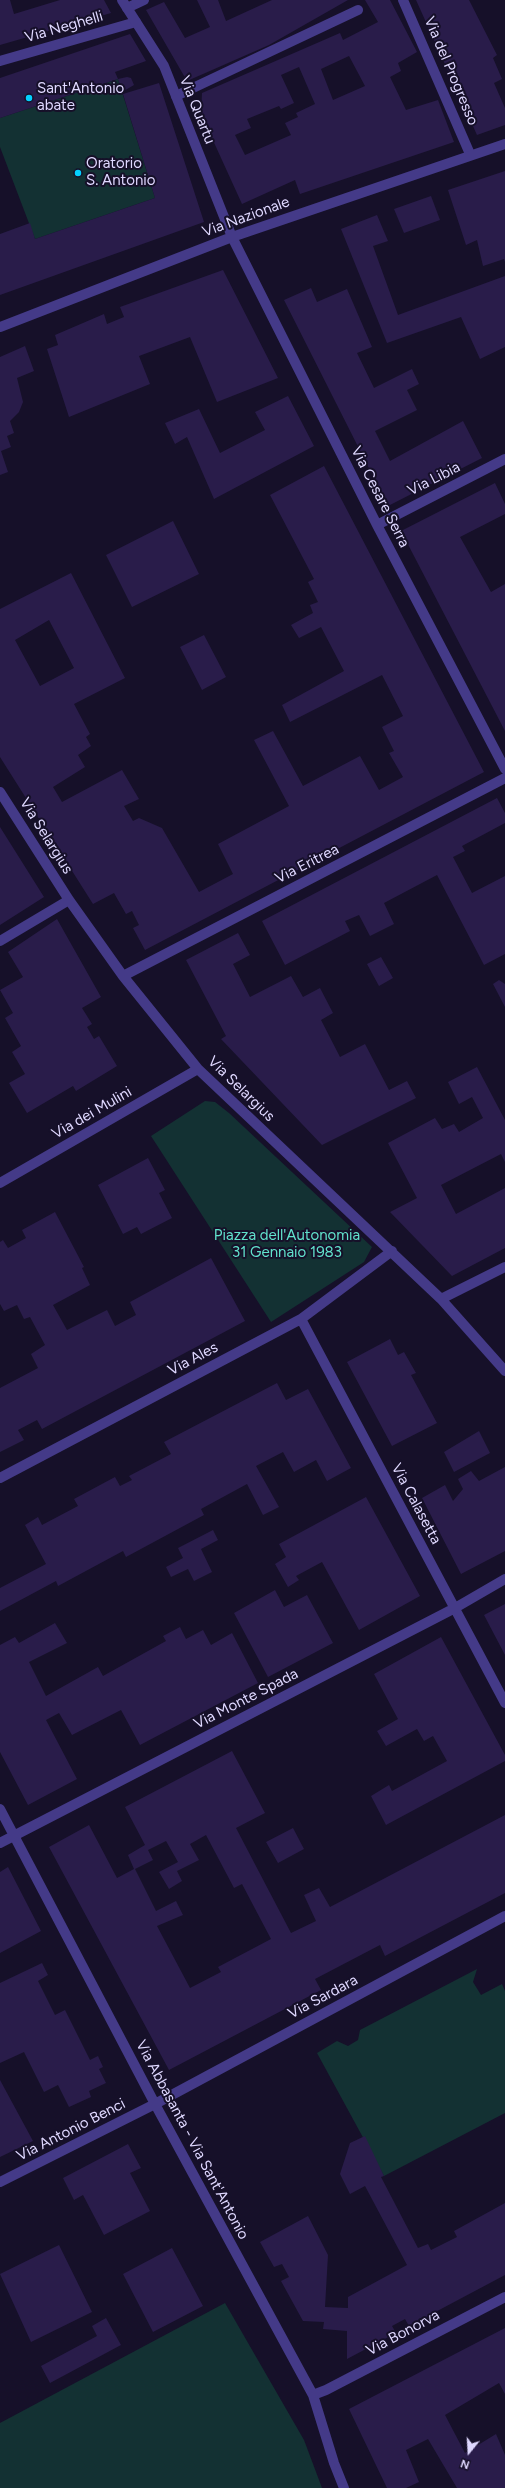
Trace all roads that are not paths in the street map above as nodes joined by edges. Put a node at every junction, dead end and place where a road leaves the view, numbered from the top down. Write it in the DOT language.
graph roads {
  1 [pos="144,0"];
  2 [pos="403,0"];
  3 [pos="125,4"];
  4 [pos="358,10"];
  5 [pos="136,22"];
  6 [pos="0,61"];
  7 [pos="176,96"];
  8 [pos="505,144"];
  9 [pos="470,154"];
  10 [pos="232,237"];
  11 [pos="0,327"];
  12 [pos="505,460"];
  13 [pos="377,525"];
  14 [pos="505,769"];
  15 [pos="505,778"];
  16 [pos="0,792"];
  17 [pos="69,900"];
  18 [pos="0,941"];
  19 [pos="123,976"];
  20 [pos="198,1069"];
  21 [pos="0,1183"];
  22 [pos="392,1251"];
  23 [pos="505,1267"];
  24 [pos="441,1299"];
  25 [pos="301,1319"];
  26 [pos="505,1371"];
  27 [pos="0,1478"];
  28 [pos="505,1579"];
  29 [pos="455,1608"];
  30 [pos="505,1703"];
  31 [pos="0,1809"];
  32 [pos="14,1836"];
  33 [pos="0,1843"];
  34 [pos="505,1916"];
  35 [pos="155,2104"];
  36 [pos="0,2182"];
  37 [pos="505,2296"];
  38 [pos="313,2395"];
  39 [pos="344,2488"];
  1 -- 3 [label="street"];
  2 -- 9 [label="street, Via del Progresso"];
  3 -- 5 [label="street, Via Quartu"];
  4 -- 7 [label="street"];
  5 -- 6 [label="street, Via Neghelli"];
  5 -- 7 [label="street, Via Quartu"];
  7 -- 10 [label="street, Via Quartu"];
  8 -- 9 [label="street, Via Nazionale"];
  9 -- 10 [label="street, Via Nazionale"];
  10 -- 11 [label="street, Via Nazionale"];
  10 -- 13 [label="street, Via Cesare Serra"];
  12 -- 13 [label="street, Via Libia"];
  13 -- 14 [label="street, Via Cesare Serra"];
  15 -- 19 [label="street, Via Eritrea"];
  16 -- 17 [label="street, Via Selargius"];
  17 -- 18 [label="street"];
  17 -- 19 [label="street, Via Selargius"];
  19 -- 20 [label="street, Via Selargius"];
  20 -- 21 [label="street, Via dei Mulini"];
  20 -- 22 [label="street, Via Selargius"];
  22 -- 24 [label="street, Via Selargius"];
  22 -- 25 [label="street, Via Ales"];
  23 -- 24 [label="street"];
  24 -- 26 [label="street, Via Selargius"];
  25 -- 27 [label="street, Via Ales"];
  25 -- 29 [label="street, Via Calasetta"];
  28 -- 29 [label="street, Via Monte Spada"];
  29 -- 30 [label="street, Via Calasetta"];
  29 -- 32 [label="street, Via Monte Spada"];
  31 -- 32 [label="street, Via Abbasanta - Via Sant'Antonio"];
  32 -- 33 [label="street, Via Monte Spada"];
  32 -- 35 [label="street, Via Abbasanta - Via Sant'Antonio"];
  34 -- 35 [label="street, Via Sardara"];
  35 -- 36 [label="street, Via Antonio Benci"];
  35 -- 38 [label="street, Via Abbasanta - Via Sant'Antonio"];
  37 -- 38 [label="street, Via Bonorva"];
  38 -- 39 [label="street, Via Abbasanta - Via Sant'Antonio"];
}
